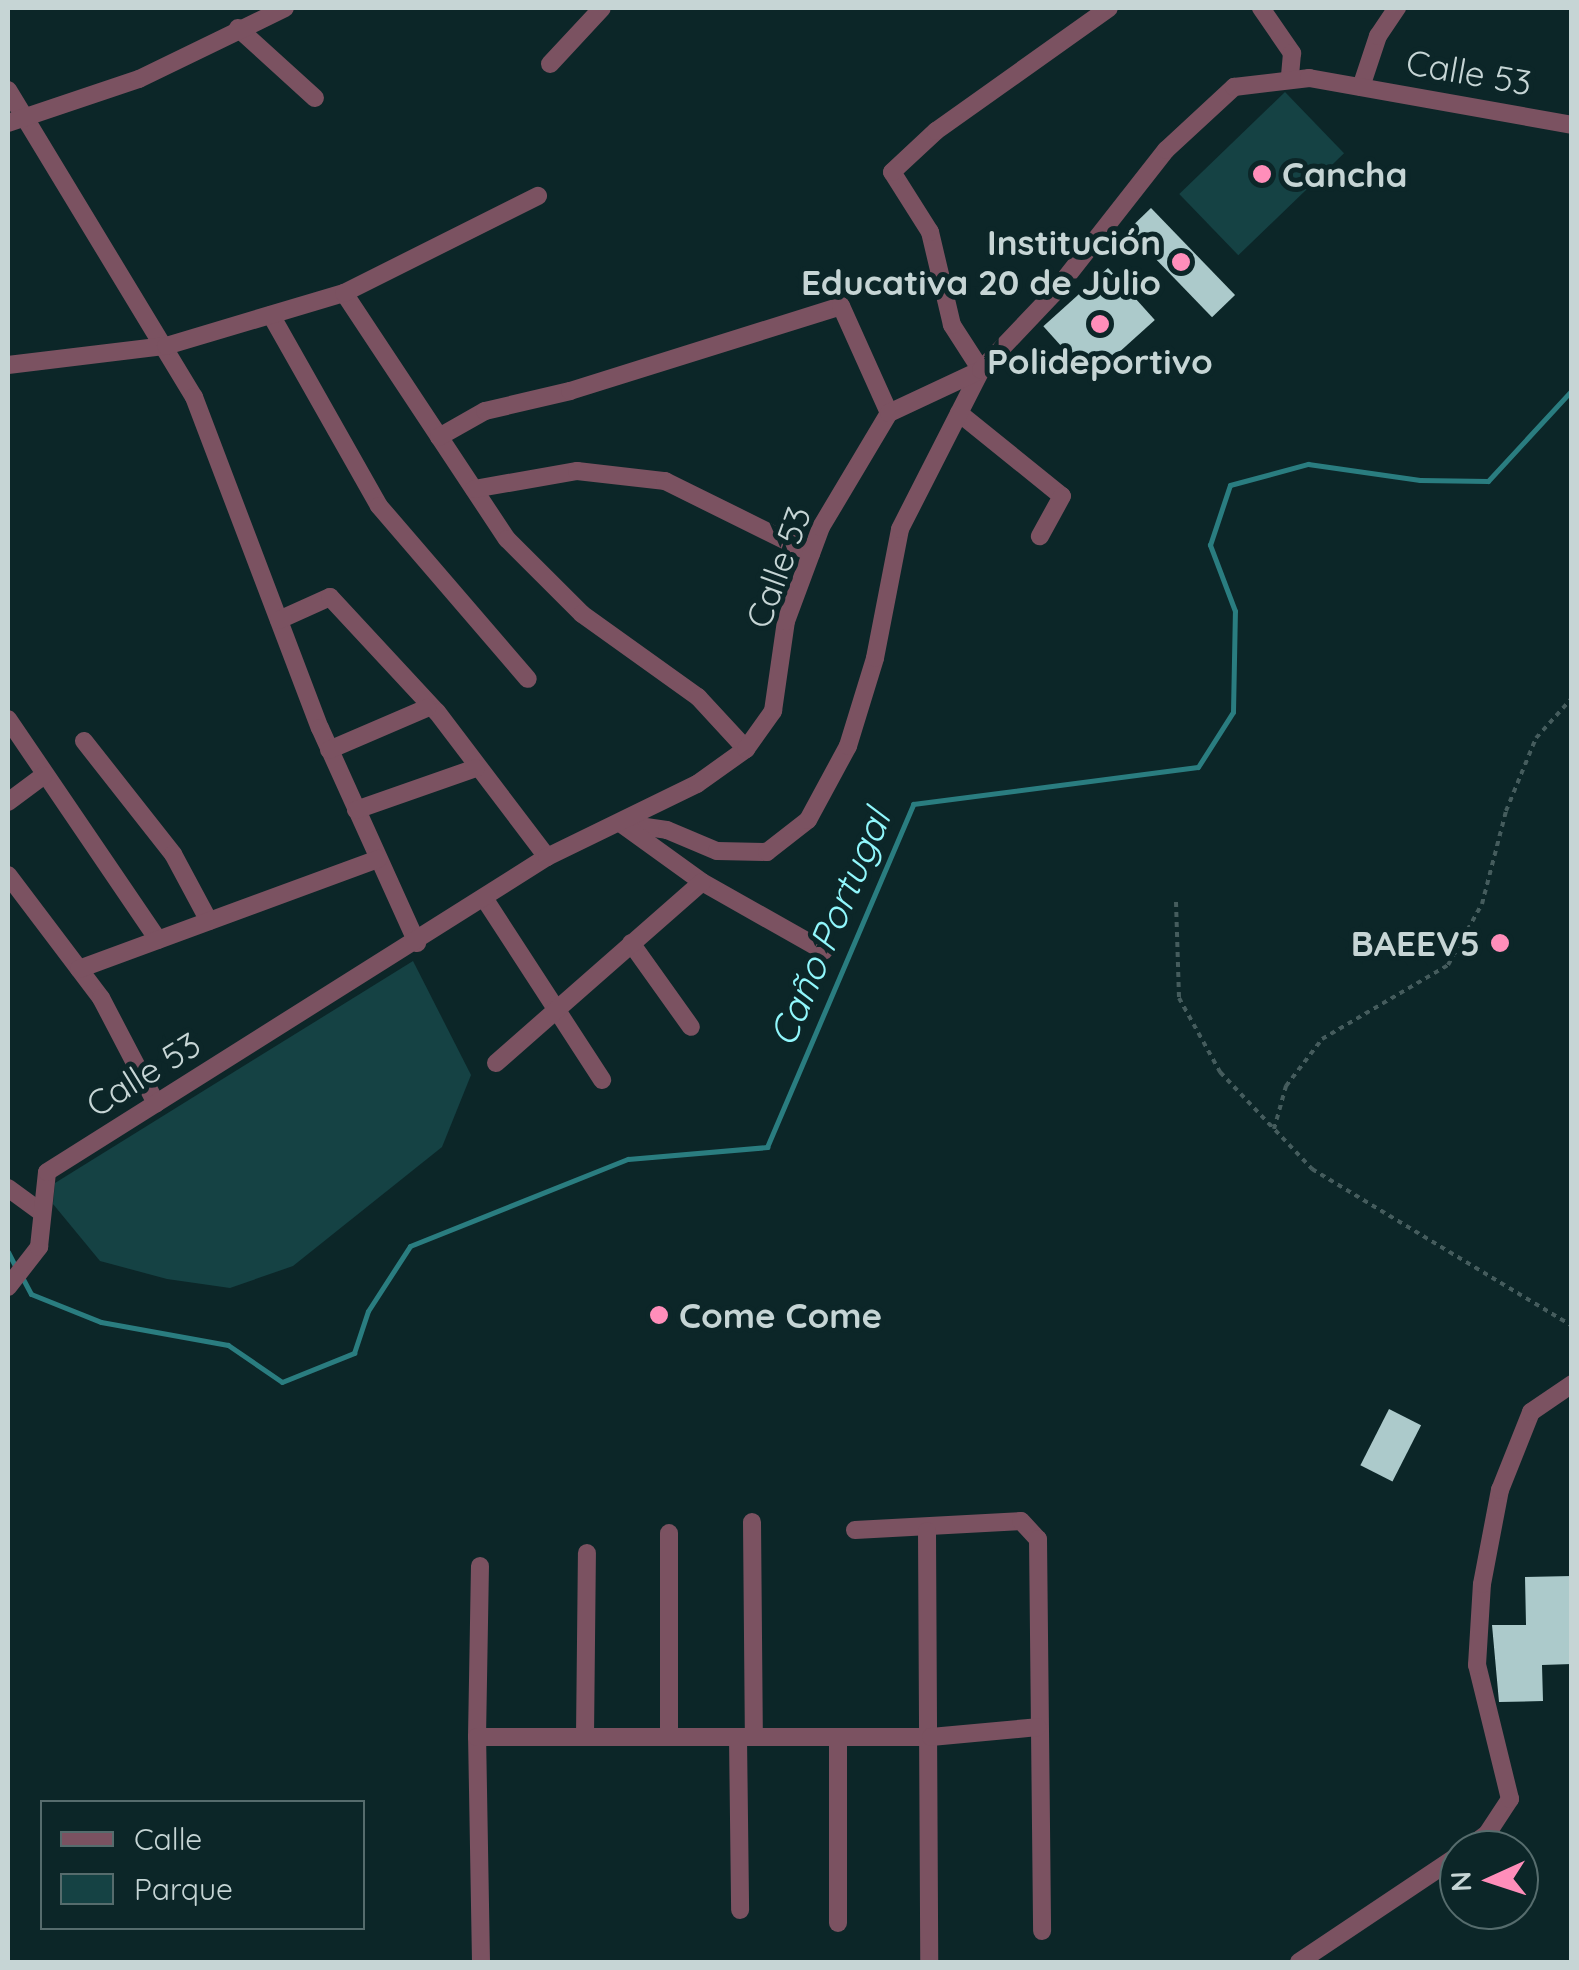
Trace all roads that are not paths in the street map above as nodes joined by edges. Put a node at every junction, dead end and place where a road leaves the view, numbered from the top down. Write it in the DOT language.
graph roads {
  1 [pos="284,8"];
  2 [pos="602,8"];
  3 [pos="1109,8"];
  4 [pos="1261,8"];
  5 [pos="1397,8"];
  6 [pos="238,28"];
  7 [pos="550,64"];
  8 [pos="1290,77"];
  9 [pos="1361,87"];
  10 [pos="8,90"];
  11 [pos="315,98"];
  12 [pos="14,122"];
  13 [pos="1572,124"];
  14 [pos="538,196"];
  15 [pos="344,293"];
  16 [pos="271,316"];
  17 [pos="166,346"];
  18 [pos="8,365"];
  19 [pos="981,370"];
  20 [pos="959,413"];
  21 [pos="889,414"];
  22 [pos="439,437"];
  23 [pos="474,489"];
  24 [pos="1040,536"];
  25 [pos="811,553"];
  26 [pos="278,620"];
  27 [pos="528,679"];
  28 [pos="427,708"];
  29 [pos="8,719"];
  30 [pos="84,741"];
  31 [pos="746,749"];
  32 [pos="330,750"];
  33 [pos="476,768"];
  34 [pos="43,776"];
  35 [pos="8,802"];
  36 [pos="356,810"];
  37 [pos="623,824"];
  38 [pos="548,857"];
  39 [pos="378,859"];
  40 [pos="8,874"];
  41 [pos="702,882"];
  42 [pos="484,898"];
  43 [pos="208,921"];
  44 [pos="158,940"];
  45 [pos="418,942"];
  46 [pos="631,943"];
  47 [pos="824,950"];
  48 [pos="78,969"];
  49 [pos="556,1010"];
  50 [pos="691,1028"];
  51 [pos="496,1062"];
  52 [pos="602,1080"];
  53 [pos="156,1103"];
  54 [pos="8,1188"];
  55 [pos="42,1213"];
  56 [pos="9,1285"];
  57 [pos="1572,1384"];
  58 [pos="752,1522"];
  59 [pos="855,1530"];
  60 [pos="927,1531"];
  61 [pos="670,1533"];
  62 [pos="587,1553"];
  63 [pos="480,1566"];
  64 [pos="1038,1727"];
  65 [pos="476,1737"];
  66 [pos="670,1737"];
  67 [pos="746,1737"];
  68 [pos="838,1737"];
  69 [pos="931,1737"];
  70 [pos="585,1738"];
  71 [pos="1490,1830"];
  72 [pos="1439,1868"];
  73 [pos="740,1910"];
  74 [pos="838,1923"];
  75 [pos="1042,1930"];
  76 [pos="481,1962"];
  77 [pos="929,1962"];
  78 [pos="1298,1962"];
  1 -- 6 [label="street"];
  2 -- 7 [label="street"];
  3 -- 19 [label="street"];
  4 -- 8 [label="street"];
  5 -- 9 [label="street"];
  6 -- 11 [label="street"];
  6 -- 12 [label="street"];
  8 -- 9 [label="street, Calle 53"];
  8 -- 19 [label="street, Calle 53"];
  9 -- 13 [label="street, Calle 53"];
  10 -- 12 [label="street"];
  12 -- 17 [label="street"];
  14 -- 15 [label="street"];
  15 -- 16 [label="street"];
  15 -- 22 [label="street"];
  16 -- 17 [label="street"];
  16 -- 27 [label="street"];
  17 -- 18 [label="street"];
  17 -- 26 [label="street"];
  19 -- 20 [label="street"];
  19 -- 21 [label="street, Calle 53"];
  20 -- 24 [label="street"];
  20 -- 37 [label="street"];
  21 -- 22 [label="street"];
  21 -- 25 [label="street, Calle 53"];
  22 -- 23 [label="street"];
  23 -- 25 [label="street"];
  23 -- 31 [label="street"];
  25 -- 31 [label="street, Calle 53"];
  26 -- 28 [label="street"];
  26 -- 32 [label="street"];
  28 -- 32 [label="street"];
  28 -- 33 [label="street"];
  29 -- 34 [label="street"];
  30 -- 43 [label="street"];
  31 -- 37 [label="street, Calle 53"];
  32 -- 36 [label="street"];
  33 -- 36 [label="street"];
  33 -- 38 [label="street"];
  34 -- 35 [label="street"];
  34 -- 44 [label="street"];
  36 -- 39 [label="street"];
  37 -- 38 [label="street, Calle 53"];
  37 -- 41 [label="street"];
  38 -- 42 [label="street, Calle 53"];
  39 -- 43 [label="street"];
  39 -- 45 [label="street"];
  40 -- 48 [label="street"];
  41 -- 46 [label="street"];
  41 -- 47 [label="street"];
  42 -- 45 [label="street, Calle 53"];
  42 -- 49 [label="street"];
  43 -- 44 [label="street"];
  44 -- 48 [label="street"];
  45 -- 53 [label="street, Calle 53"];
  46 -- 49 [label="street"];
  46 -- 50 [label="street"];
  48 -- 53 [label="street"];
  49 -- 51 [label="street"];
  49 -- 52 [label="street"];
  53 -- 55 [label="street, Calle 53"];
  54 -- 55 [label="street"];
  55 -- 56 [label="street, Calle 53"];
  57 -- 71 [label="street"];
  58 -- 67 [label="street"];
  59 -- 60 [label="street"];
  60 -- 64 [label="street"];
  60 -- 69 [label="street"];
  61 -- 66 [label="street"];
  62 -- 70 [label="street"];
  63 -- 65 [label="street"];
  64 -- 69 [label="street"];
  64 -- 75 [label="street"];
  65 -- 70 [label="street"];
  65 -- 76 [label="street"];
  66 -- 67 [label="street"];
  66 -- 70 [label="street"];
  67 -- 68 [label="street"];
  67 -- 73 [label="street"];
  68 -- 69 [label="street"];
  68 -- 74 [label="street"];
  69 -- 77 [label="street"];
  72 -- 78 [label="street"];
}
